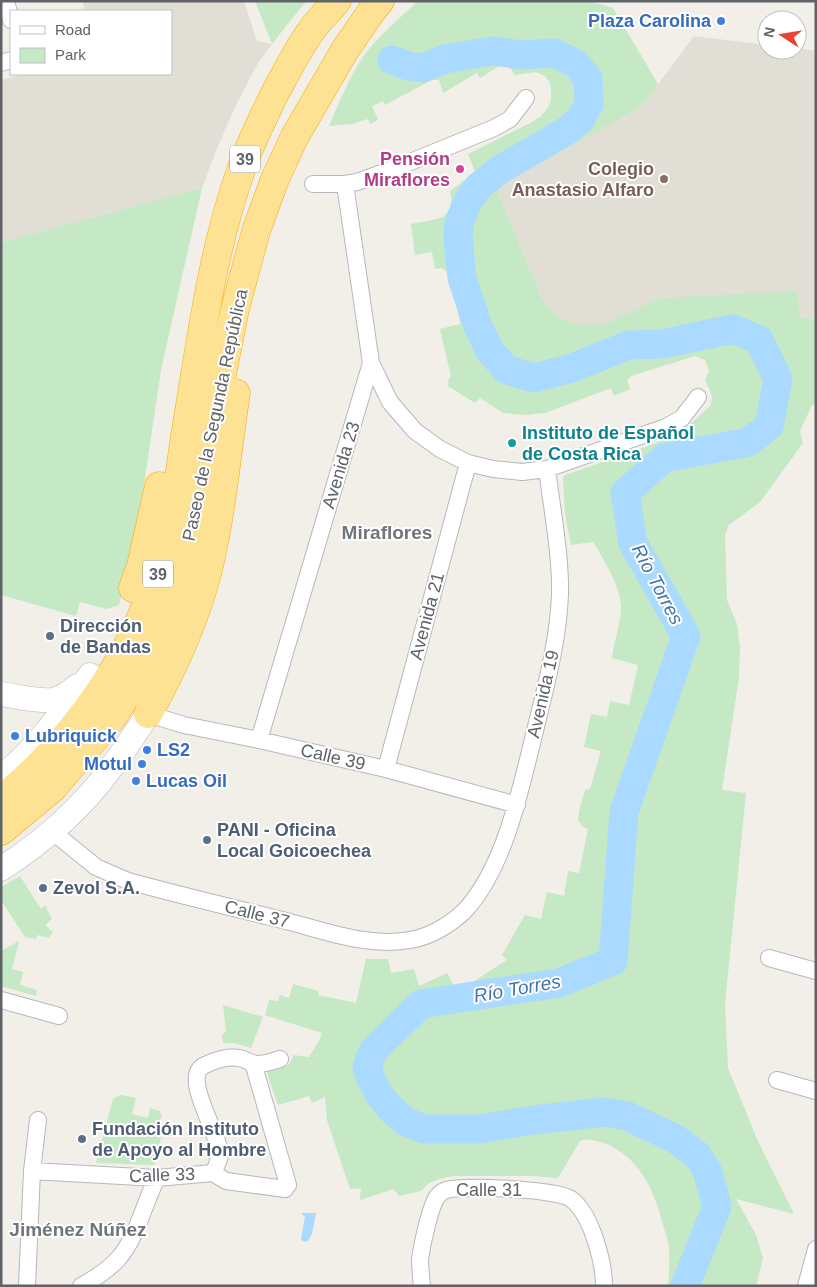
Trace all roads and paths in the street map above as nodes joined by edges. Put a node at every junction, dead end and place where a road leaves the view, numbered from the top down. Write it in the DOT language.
graph roads {
  1 [pos="6,1"];
  2 [pos="328,1"];
  3 [pos="338,1"];
  4 [pos="380,1"];
  5 [pos="10,16"];
  6 [pos="311,30"];
  7 [pos="526,98"];
  8 [pos="313,184"];
  9 [pos="345,184"];
  10 [pos="208,300"];
  11 [pos="235,309"];
  12 [pos="371,363"];
  13 [pos="698,397"];
  14 [pos="468,463"];
  15 [pos="547,469"];
  16 [pos="90,675"];
  17 [pos="1,694"];
  18 [pos="148,714"];
  19 [pos="259,740"];
  20 [pos="386,769"];
  21 [pos="1,777"];
  22 [pos="1,799"];
  23 [pos="517,805"];
  24 [pos="1,831"];
  25 [pos="53,832"];
  26 [pos="1,869"];
  27 [pos="468,907"];
  28 [pos="769,958"];
  29 [pos="816,971"];
  30 [pos="1,1000"];
  31 [pos="59,1016"];
  32 [pos="280,1059"];
  33 [pos="251,1063"];
  34 [pos="777,1080"];
  35 [pos="816,1091"];
  36 [pos="38,1120"];
  37 [pos="32,1171"];
  38 [pos="213,1173"];
  39 [pos="156,1178"];
  40 [pos="816,1249"];
  41 [pos="27,1286"];
  42 [pos="81,1286"];
  43 [pos="422,1286"];
  44 [pos="604,1286"];
  45 [pos="806,1286"];
  1 -- 5 [label="street"];
  2 -- 6 [label="highway"];
  3 -- 6 [label="highway, Paseo de la Segunda República / 39"];
  4 -- 11 [label="highway, Paseo de la Segunda República / 39"];
  6 -- 10 [label="highway, Paseo de la Segunda República / 39"];
  7 -- 9 [label="street"];
  8 -- 9 [label="street"];
  9 -- 12 [label="street, Avenida 23"];
  10 -- 16 [label="highway"];
  10 -- 22 [label="highway, Paseo de la Segunda República / 39"];
  11 -- 18 [label="highway"];
  11 -- 24 [label="highway, Paseo de la Segunda República / 39"];
  12 -- 14 [label="street"];
  12 -- 19 [label="street, Avenida 23"];
  13 -- 15 [label="street"];
  14 -- 15 [label="street"];
  14 -- 20 [label="street, Avenida 21"];
  15 -- 23 [label="street, Avenida 19"];
  16 -- 17 [label="main road"];
  16 -- 21 [label="main road"];
  18 -- 19 [label="street, Calle 39"];
  18 -- 25 [label="main road"];
  19 -- 20 [label="street, Calle 39"];
  20 -- 23 [label="street, Calle 39"];
  23 -- 27 [label="street, Avenida 19"];
  25 -- 26 [label="main road"];
  25 -- 27 [label="street, Calle 37"];
  28 -- 29 [label="street"];
  30 -- 31 [label="street"];
  32 -- 33 [label="street"];
  33 -- 38 [label="street"];
  33 -- 38 [label="street, Calle 33"];
  34 -- 35 [label="street"];
  36 -- 37 [label="street"];
  37 -- 39 [label="street, Calle 33"];
  37 -- 41 [label="street"];
  38 -- 39 [label="street, Calle 33"];
  39 -- 42 [label="street"];
  40 -- 45 [label="street"];
  43 -- 44 [label="street, Calle 31"];
}
